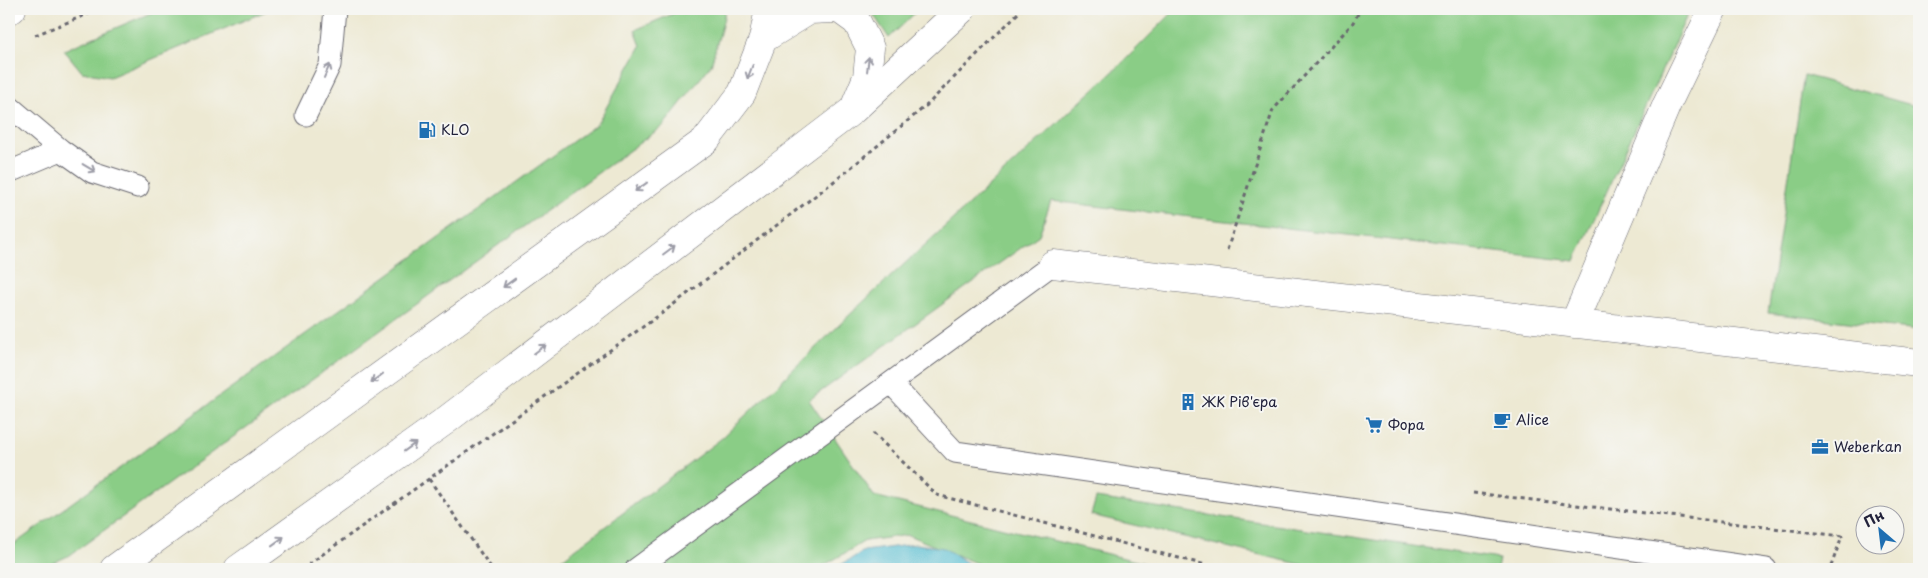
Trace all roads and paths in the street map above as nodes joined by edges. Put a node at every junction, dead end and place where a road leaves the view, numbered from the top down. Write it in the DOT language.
graph roads {
  1 [pos="12,9"];
  2 [pos="101,9"];
  3 [pos="335,9"];
  4 [pos="769,9"];
  5 [pos="832,9"];
  6 [pos="839,9"];
  7 [pos="962,9"];
  8 [pos="1022,9"];
  9 [pos="1361,9"];
  10 [pos="1713,9"];
  11 [pos="9,10"];
  12 [pos="27,38"];
  13 [pos="763,39"];
  14 [pos="9,106"];
  15 [pos="853,110"];
  16 [pos="306,115"];
  17 [pos="61,150"];
  18 [pos="9,172"];
  19 [pos="138,187"];
  20 [pos="1053,264"];
  21 [pos="1217,282"];
  22 [pos="1574,324"];
  23 [pos="1919,364"];
  24 [pos="891,383"];
  25 [pos="851,412"];
  26 [pos="429,479"];
  27 [pos="114,569"];
  28 [pos="238,569"];
  29 [pos="302,569"];
  30 [pos="492,569"];
  31 [pos="636,569"];
  32 [pos="1221,569"];
  33 [pos="1766,569"];
  1 -- 11 [label="main road"];
  2 -- 12 [label="path"];
  16 -- 3 [label="lane, one-way"];
  4 -- 13 [label="main road"];
  5 -- 13 [label="main road"];
  15 -- 6 [label="main road, one-way"];
  7 -- 15 [label="main road"];
  8 -- 26 [label="path"];
  9 -- 21 [label="path"];
  10 -- 22 [label="main road"];
  13 -- 27 [label="main road, one-way"];
  14 -- 17 [label="lane"];
  28 -- 15 [label="main road, one-way"];
  17 -- 18 [label="lane"];
  17 -- 19 [label="lane, one-way"];
  20 -- 21 [label="main road"];
  20 -- 24 [label="lane"];
  21 -- 22 [label="main road"];
  22 -- 23 [label="main road"];
  24 -- 25 [label="lane"];
  24 -- 33 [label="lane"];
  25 -- 31 [label="lane"];
  25 -- 32 [label="path"];
  26 -- 29 [label="path"];
  26 -- 30 [label="path"];
}
